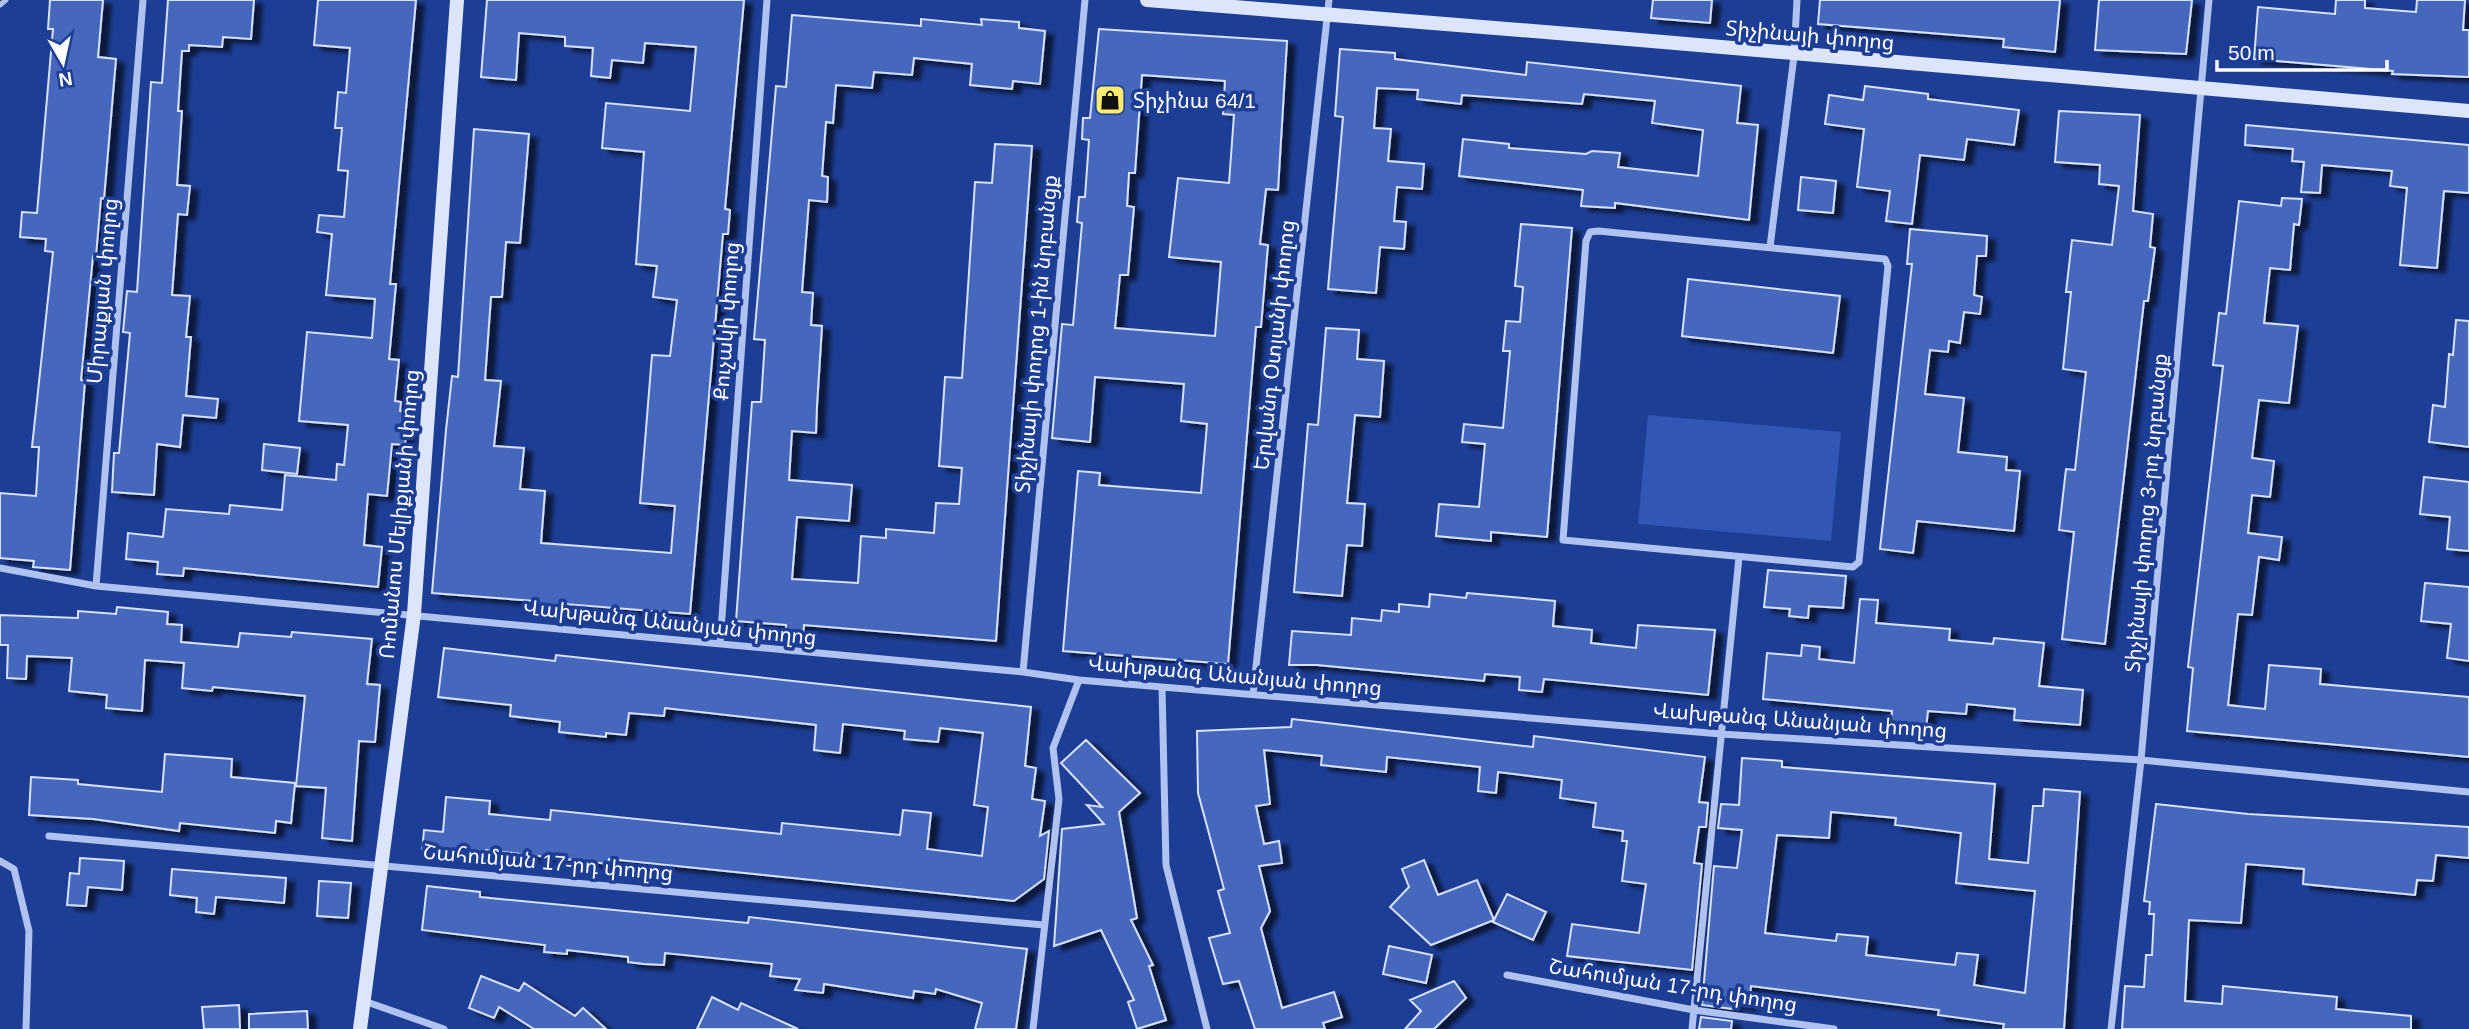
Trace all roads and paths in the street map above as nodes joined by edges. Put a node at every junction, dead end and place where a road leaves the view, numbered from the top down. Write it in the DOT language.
graph roads {
  1 [pos="6,0"];
  2 [pos="143,0"];
  3 [pos="457,0"];
  4 [pos="767,0"];
  5 [pos="1084,0"];
  6 [pos="1147,0"];
  7 [pos="1797,0"];
  8 [pos="2208,0"];
  9 [pos="0,5"];
  10 [pos="1329,6"];
  11 [pos="1794,56"];
  12 [pos="2201,89"];
  13 [pos="2469,111"];
  14 [pos="1770,247"];
  15 [pos="1740,557"];
  16 [pos="0,568"];
  17 [pos="96,586"];
  18 [pos="414,614"];
  19 [pos="720,644"];
  20 [pos="1023,672"];
  21 [pos="1079,680"];
  22 [pos="1162,687"];
  23 [pos="1253,694"];
  24 [pos="1721,734"];
  25 [pos="2141,760"];
  26 [pos="2469,792"];
  27 [pos="48,836"];
  28 [pos="0,861"];
  29 [pos="383,865"];
  30 [pos="1044,925"];
  31 [pos="1507,975"];
  32 [pos="364,1001"];
  33 [pos="1694,1010"];
  34 [pos="26,1029"];
  35 [pos="360,1029"];
  36 [pos="444,1029"];
  37 [pos="1033,1029"];
  38 [pos="1206,1029"];
  39 [pos="1692,1029"];
  40 [pos="1834,1029"];
  41 [pos="2111,1029"];
  1 -- 9 [label="lane"];
  2 -- 17 [label="street, Միրաքյան փողոց"];
  3 -- 18 [label="main road, Ռոմանոս Մելիքյանի փողոց"];
  4 -- 19 [label="street, Քուչակի փողոց"];
  5 -- 20 [label="street, Տիչինայի փողոց 1-ին նրբանցք"];
  6 -- 10 [label="main road, Տիչինայի փողոց"];
  7 -- 11 [label="street"];
  8 -- 12 [label="street, Տիչինայի փողոց 3-րդ նրբանցք"];
  10 -- 11 [label="main road, Տիչինայի փողոց"];
  10 -- 23 [label="street, Երվանդ Օտյանի փողոց"];
  11 -- 12 [label="main road, Տիչինայի փողոց"];
  11 -- 14 [label="street"];
  12 -- 13 [label="main road, Տիչինայի փողոց"];
  12 -- 25 [label="street, Տիչինայի փողոց 3-րդ նրբանցք"];
  14 -- 15 [label="street"];
  14 -- 15 [label="street"];
  15 -- 24 [label="street"];
  16 -- 17 [label="street, Վախթանգ Անանյան փողոց"];
  17 -- 18 [label="street, Վախթանգ Անանյան փողոց"];
  18 -- 19 [label="street, Վախթանգ Անանյան փողոց"];
  18 -- 29 [label="main road, Ռոմանոս Մելիքյանի փողոց"];
  19 -- 20 [label="street, Վախթանգ Անանյան փողոց"];
  20 -- 21 [label="street, Վախթանգ Անանյան փողոց"];
  21 -- 22 [label="street, Վախթանգ Անանյան փողոց"];
  21 -- 30 [label="street"];
  22 -- 23 [label="street, Վախթանգ Անանյան փողոց"];
  22 -- 38 [label="street"];
  23 -- 24 [label="street, Վախթանգ Անանյան փողոց"];
  24 -- 25 [label="street, Վախթանգ Անանյան փողոց"];
  24 -- 33 [label="street"];
  25 -- 26 [label="street, Վախթանգ Անանյան փողոց"];
  25 -- 41 [label="street, Տիչինայի փողոց 3-րդ նրբանցք"];
  27 -- 29 [label="street, Շահումյան 17-րդ փողոց"];
  28 -- 34 [label="street"];
  29 -- 30 [label="street, Շահումյան 17-րդ փողոց"];
  29 -- 32 [label="main road, Ռոմանոս Մելիքյանի փողոց"];
  30 -- 37 [label="street"];
  31 -- 33 [label="street, Շահումյան 17-րդ փողոց"];
  32 -- 35 [label="main road, Ռոմանոս Մելիքյանի փողոց"];
  32 -- 36 [label="street"];
  33 -- 39 [label="street"];
  33 -- 40 [label="street, Շահումյան 17-րդ փողոց"];
}
